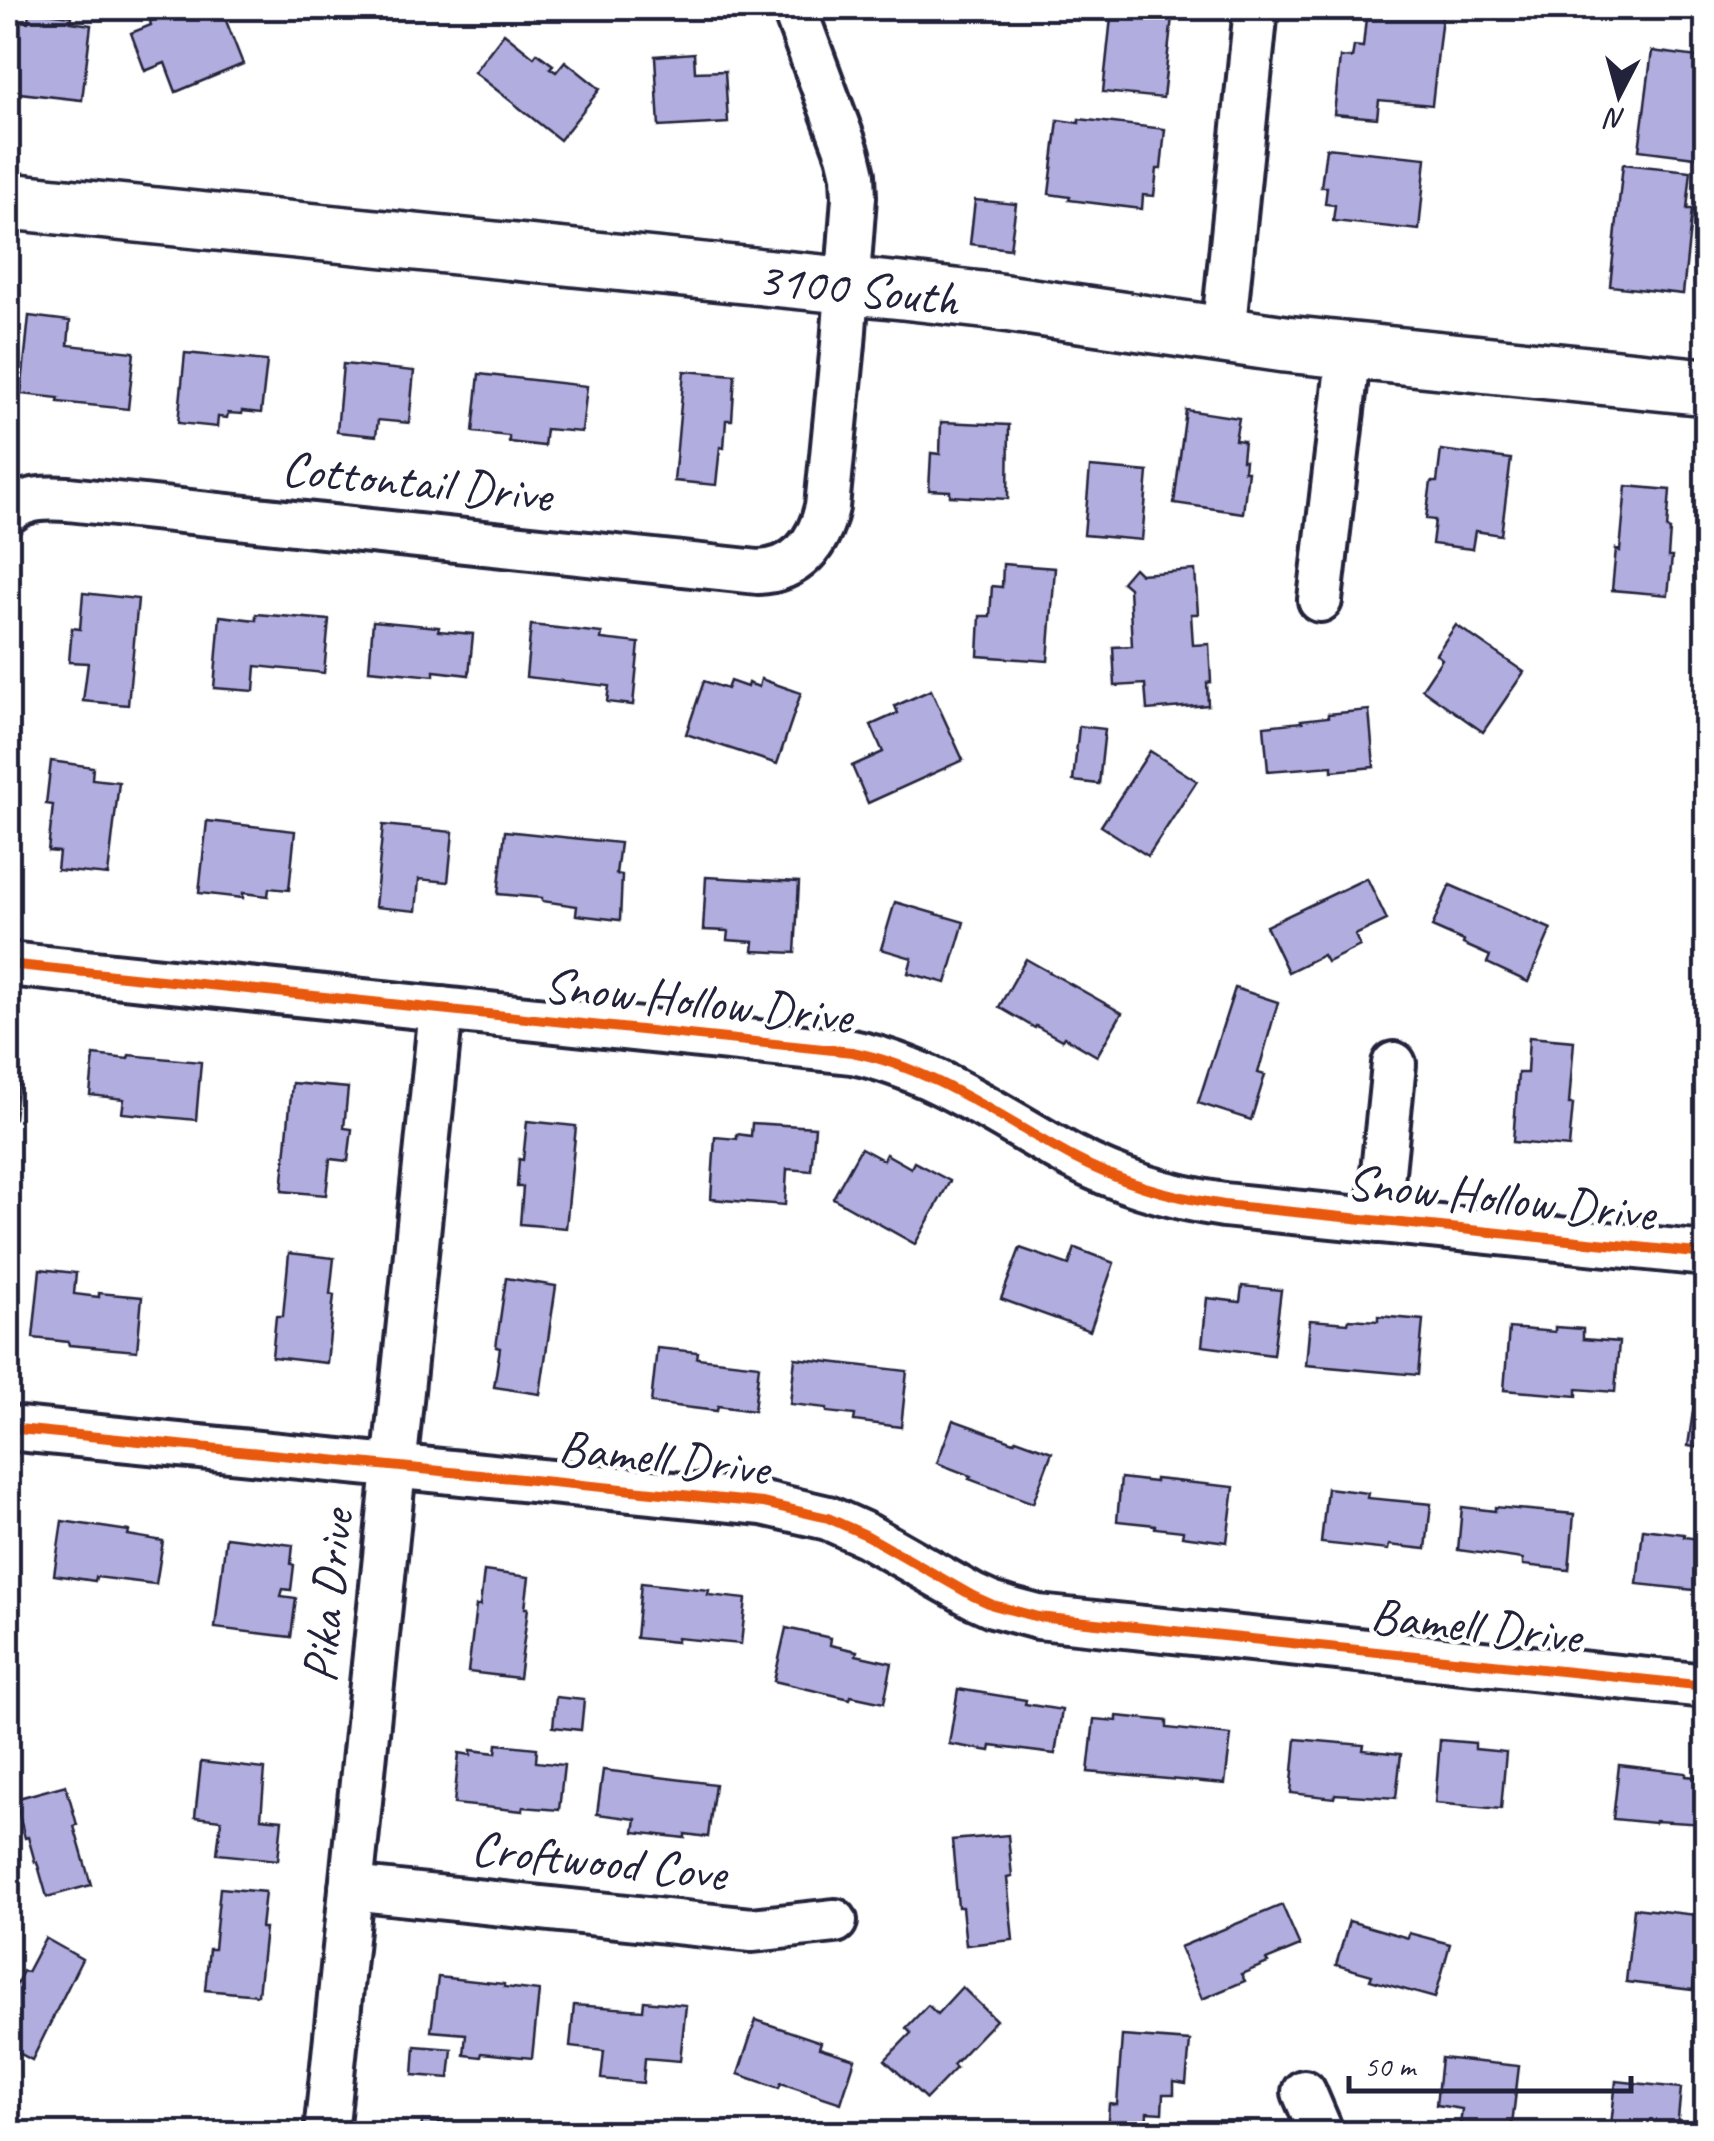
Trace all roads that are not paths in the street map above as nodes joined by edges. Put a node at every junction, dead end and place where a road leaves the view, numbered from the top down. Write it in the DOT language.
graph roads {
  1 [pos="794,8"];
  2 [pos="1256,8"];
  3 [pos="8,201"];
  4 [pos="848,286"];
  5 [pos="1223,335"];
  6 [pos="1349,350"];
  7 [pos="1706,387"];
  8 [pos="9,510"];
  9 [pos="1320,600"];
  10 [pos="8,964"];
  11 [pos="441,1009"];
  12 [pos="1394,1064"];
  13 [pos="1378,1221"];
  14 [pos="1706,1254"];
  15 [pos="8,1428"];
  16 [pos="394,1466"];
  17 [pos="1706,1686"];
  18 [pos="351,1888"];
  19 [pos="835,1921"];
  20 [pos="1304,2092"];
  21 [pos="326,2134"];
  22 [pos="1322,2134"];
  1 -- 4 [label="street"];
  2 -- 5 [label="street"];
  3 -- 4 [label="main road, 3100 South"];
  4 -- 5 [label="main road, 3100 South"];
  4 -- 8 [label="street, Cottontail Drive"];
  5 -- 6 [label="main road, 3100 South"];
  6 -- 7 [label="main road, 3100 South"];
  6 -- 9 [label="street"];
  10 -- 11 [label="street, Snow Hollow Drive"];
  11 -- 13 [label="street, Snow Hollow Drive"];
  11 -- 16 [label="street, Pika Drive"];
  12 -- 13 [label="street"];
  13 -- 14 [label="street, Snow Hollow Drive"];
  15 -- 16 [label="street, Bamell Drive"];
  16 -- 17 [label="street, Bamell Drive"];
  16 -- 18 [label="street, Pika Drive"];
  18 -- 19 [label="street, Croftwood Cove"];
  18 -- 21 [label="street, Pika Drive"];
  20 -- 22 [label="street"];
}
